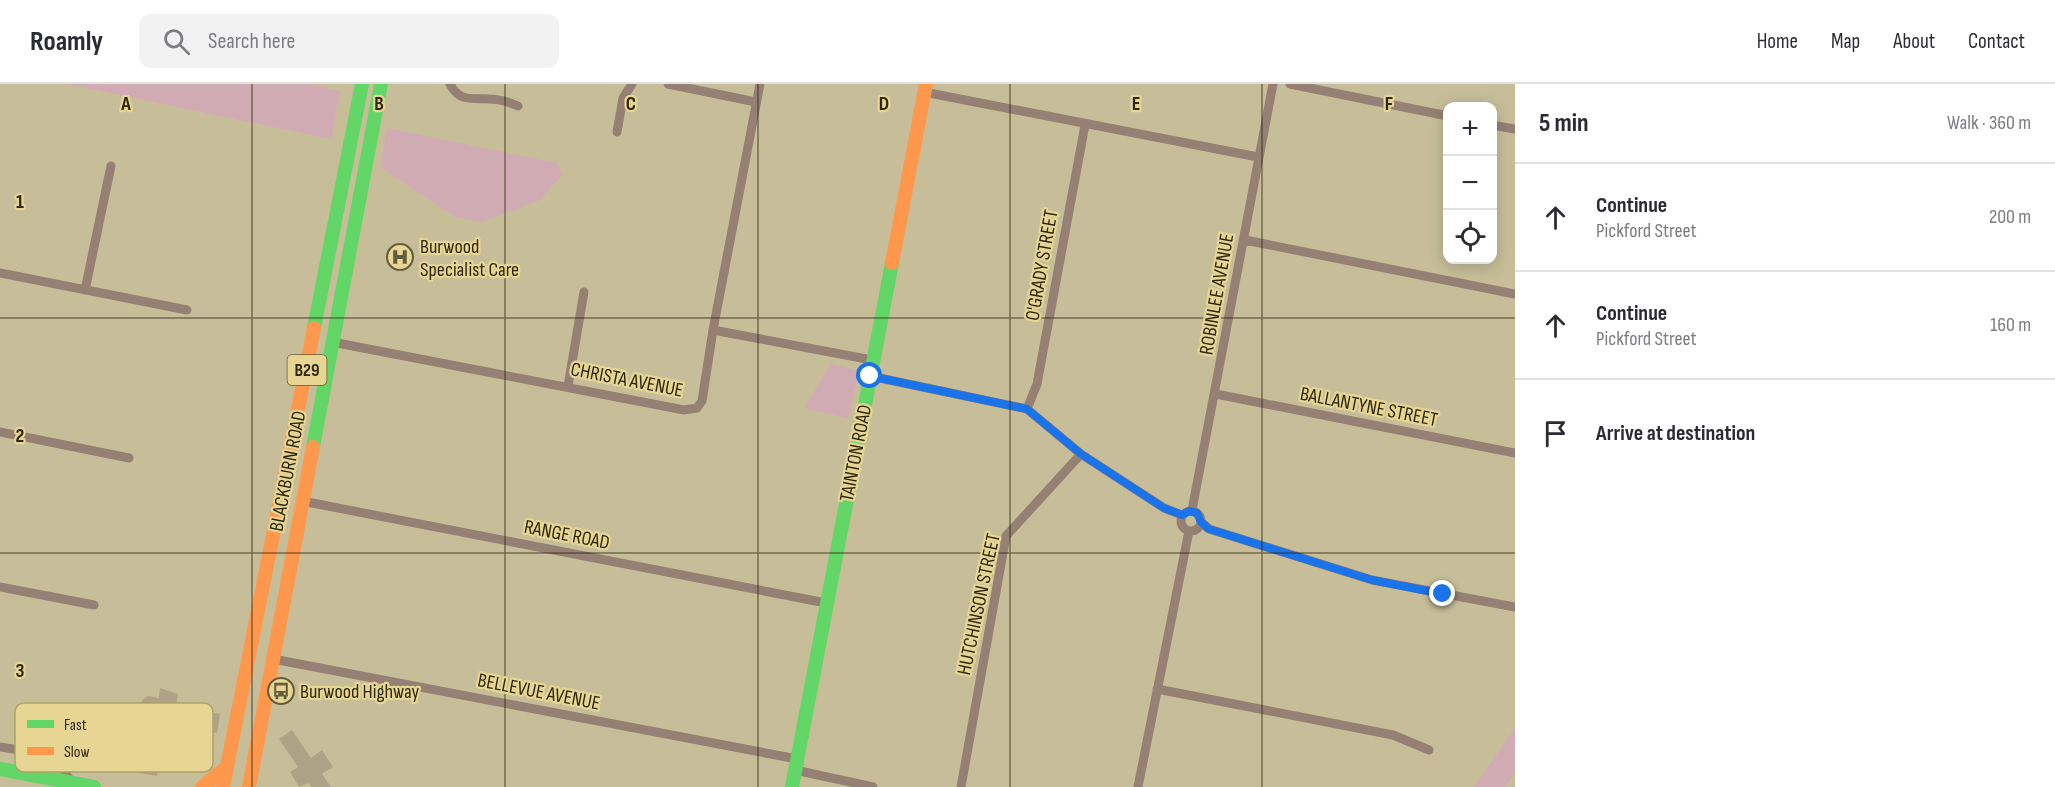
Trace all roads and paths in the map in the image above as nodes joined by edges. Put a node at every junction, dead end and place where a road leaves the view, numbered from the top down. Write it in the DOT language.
graph roads {
  1 [pos="362,84"];
  2 [pos="381,84"];
  3 [pos="450,84"];
  4 [pos="632,84"];
  5 [pos="668,84"];
  6 [pos="760,84"];
  7 [pos="1273,84"];
  8 [pos="1290,84"];
  9 [pos="925,88"];
  10 [pos="756,102"];
  11 [pos="518,106"];
  12 [pos="1443,115"];
  13 [pos="1085,125"];
  14 [pos="1497,126"];
  15 [pos="1515,129"];
  16 [pos="616,132"];
  17 [pos="1258,157"];
  18 [pos="111,166"];
  19 [pos="1245,240"];
  20 [pos="0,273"];
  21 [pos="85,290"];
  22 [pos="585,292"];
  23 [pos="1515,294"];
  24 [pos="187,310"];
  25 [pos="713,330"];
  26 [pos="313,339"];
  27 [pos="332,342"];
  28 [pos="872,360"];
  29 [pos="870,376"];
  30 [pos="568,386"];
  31 [pos="1216,394"];
  32 [pos="1027,409"];
  33 [pos="0,432"];
  34 [pos="1515,453"];
  35 [pos="1081,454"];
  36 [pos="129,458"];
  37 [pos="302,501"];
  38 [pos="1192,510"];
  39 [pos="1182,515"];
  40 [pos="1201,522"];
  41 [pos="1189,531"];
  42 [pos="0,587"];
  43 [pos="826,603"];
  44 [pos="94,605"];
  45 [pos="1515,607"];
  46 [pos="273,659"];
  47 [pos="1157,689"];
  48 [pos="0,747"];
  49 [pos="15,750"];
  50 [pos="1429,750"];
  51 [pos="796,764"];
  52 [pos="227,767"];
  53 [pos="0,769"];
  54 [pos="252,770"];
  55 [pos="15,772"];
  56 [pos="15,772"];
  57 [pos="66,772"];
  58 [pos="72,783"];
  59 [pos="94,787"];
  60 [pos="202,787"];
  61 [pos="223,787"];
  62 [pos="249,787"];
  63 [pos="260,787"];
  64 [pos="792,787"];
  65 [pos="873,787"];
  66 [pos="961,787"];
  67 [pos="1138,787"];
  1 -- 26 [label="main road, BLACKBURN ROAD / B29"];
  2 -- 27 [label="main road, BLACKBURN ROAD / B29"];
  3 -- 11 [label="street"];
  4 -- 16 [label="street"];
  5 -- 10 [label="street"];
  6 -- 10 [label="street, CHRISTA AVENUE"];
  7 -- 17 [label="street, ROBINLEE AVENUE"];
  8 -- 12 [label="street"];
  9 -- 13 [label="street"];
  9 -- 28 [label="main road, TAINTON ROAD"];
  10 -- 25 [label="street, CHRISTA AVENUE"];
  13 -- 17 [label="street"];
  13 -- 32 [label="street, O'GRADY STREET"];
  14 -- 15 [label="street"];
  17 -- 19 [label="street, ROBINLEE AVENUE"];
  18 -- 21 [label="street"];
  19 -- 23 [label="street"];
  19 -- 31 [label="street, ROBINLEE AVENUE"];
  20 -- 21 [label="street"];
  21 -- 24 [label="street"];
  22 -- 30 [label="street"];
  25 -- 28 [label="street"];
  25 -- 30 [label="street, CHRISTA AVENUE"];
  26 -- 27 [label="main road"];
  26 -- 52 [label="main road, BLACKBURN ROAD / B29"];
  27 -- 30 [label="street, CHRISTA AVENUE"];
  27 -- 37 [label="main road, BLACKBURN ROAD / B29"];
  28 -- 29 [label="main road, TAINTON ROAD"];
  29 -- 32 [label="street"];
  29 -- 43 [label="main road, TAINTON ROAD"];
  31 -- 34 [label="street, BALLANTYNE STREET"];
  31 -- 38 [label="street, ROBINLEE AVENUE"];
  32 -- 35 [label="street"];
  33 -- 36 [label="street"];
  35 -- 39 [label="street"];
  35 -- 66 [label="street, HUTCHINSON STREET"];
  37 -- 43 [label="street, RANGE ROAD"];
  37 -- 46 [label="main road, BLACKBURN ROAD / B29"];
  38 -- 39 [label="street"];
  38 -- 40 [label="street"];
  39 -- 41 [label="street"];
  40 -- 41 [label="street"];
  40 -- 45 [label="street"];
  41 -- 47 [label="street"];
  42 -- 44 [label="street"];
  43 -- 51 [label="main road, TAINTON ROAD"];
  46 -- 51 [label="street, BELLEVUE AVENUE"];
  46 -- 54 [label="main road, BLACKBURN ROAD / B29"];
  47 -- 50 [label="street"];
  47 -- 67 [label="street"];
  48 -- 49 [label="street"];
  51 -- 64 [label="main road, TAINTON ROAD"];
  51 -- 65 [label="street, BELLEVUE AVENUE"];
  52 -- 60 [label="main road"];
  52 -- 61 [label="main road, BLACKBURN ROAD / B29"];
  53 -- 55 [label="main road"];
  54 -- 62 [label="main road, BLACKBURN ROAD / B29"];
  54 -- 63 [label="main road"];
  56 -- 58 [label="main road"];
  57 -- 58 [label="street"];
  58 -- 59 [label="main road"];
}
